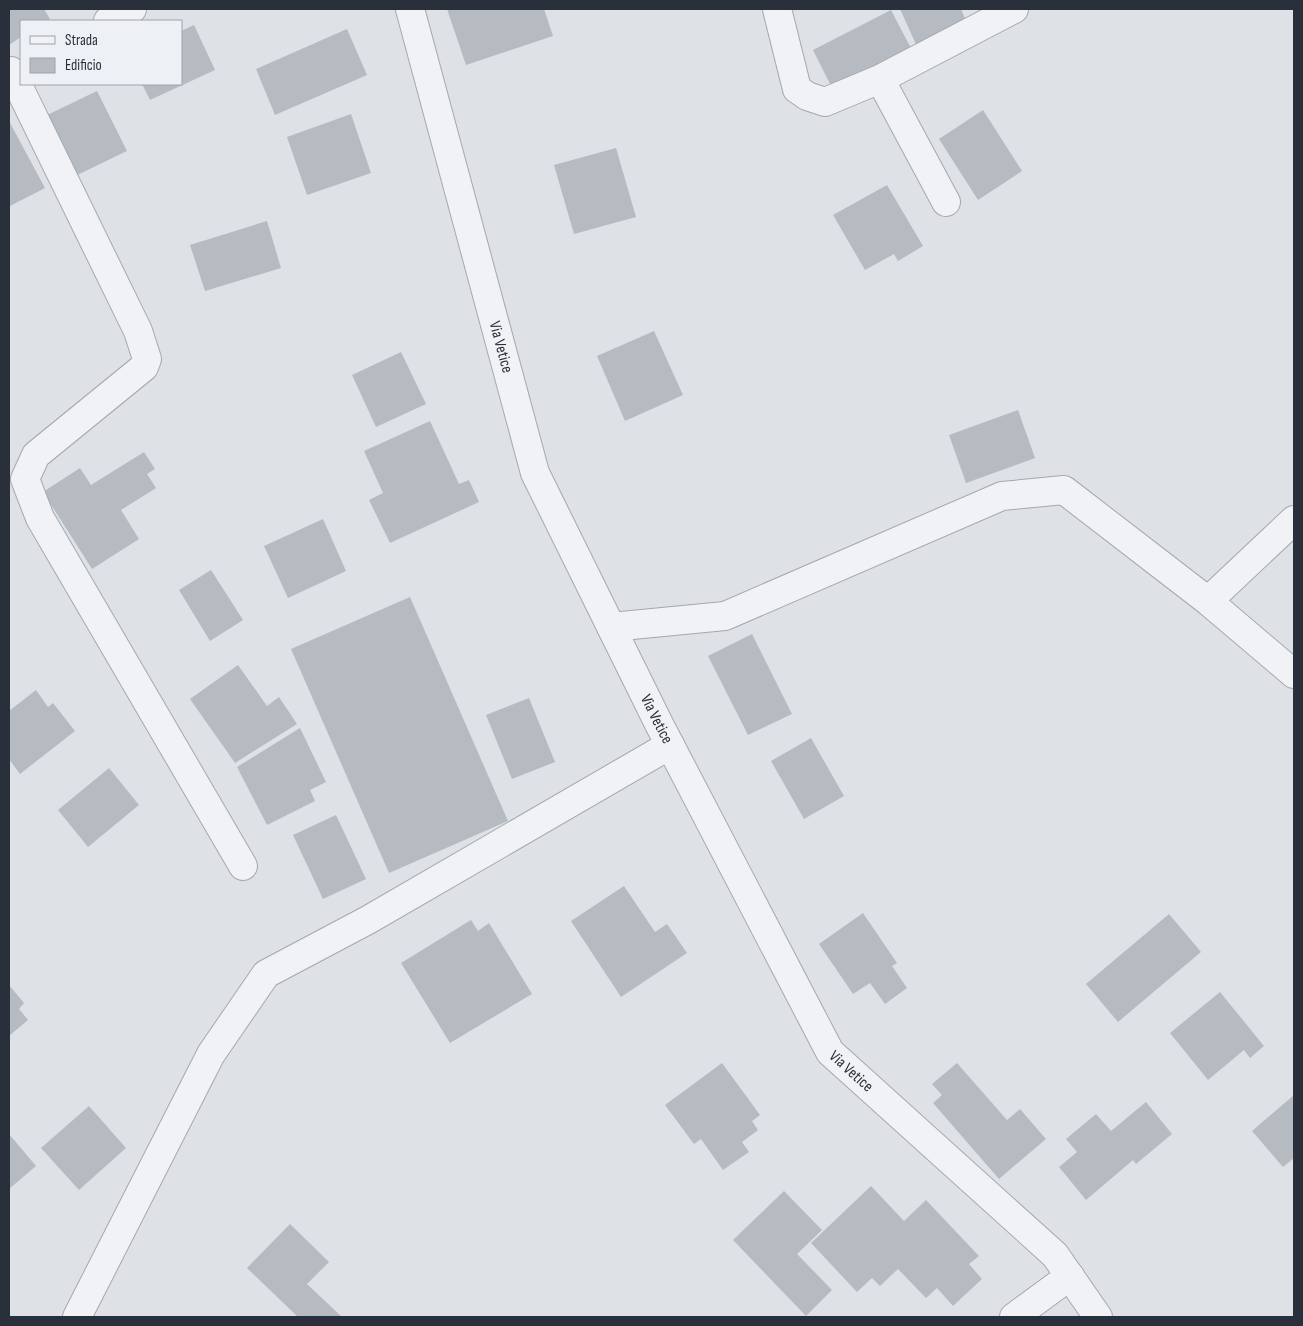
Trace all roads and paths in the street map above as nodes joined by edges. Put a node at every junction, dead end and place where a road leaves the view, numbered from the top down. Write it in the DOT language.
graph roads {
  1 [pos="132,9"];
  2 [pos="410,9"];
  3 [pos="777,9"];
  4 [pos="1014,9"];
  5 [pos="110,20"];
  6 [pos="14,69"];
  7 [pos="880,78"];
  8 [pos="20,82"];
  9 [pos="22,85"];
  10 [pos="946,202"];
  11 [pos="1294,520"];
  12 [pos="1208,601"];
  13 [pos="611,627"];
  14 [pos="1294,674"];
  15 [pos="670,745"];
  16 [pos="243,866"];
  17 [pos="1070,1276"];
  18 [pos="77,1317"];
  19 [pos="1014,1317"];
  20 [pos="1098,1317"];
  1 -- 5 [label="street"];
  2 -- 13 [label="street, Via Vetice"];
  3 -- 7 [label="street"];
  4 -- 7 [label="street"];
  6 -- 8 [label="street"];
  7 -- 10 [label="street"];
  9 -- 16 [label="street"];
  11 -- 12 [label="street"];
  12 -- 13 [label="street"];
  12 -- 14 [label="street"];
  13 -- 15 [label="street, Via Vetice"];
  15 -- 17 [label="street, Via Vetice"];
  15 -- 18 [label="street"];
  17 -- 19 [label="street"];
  17 -- 20 [label="street, Via Vetice"];
}
